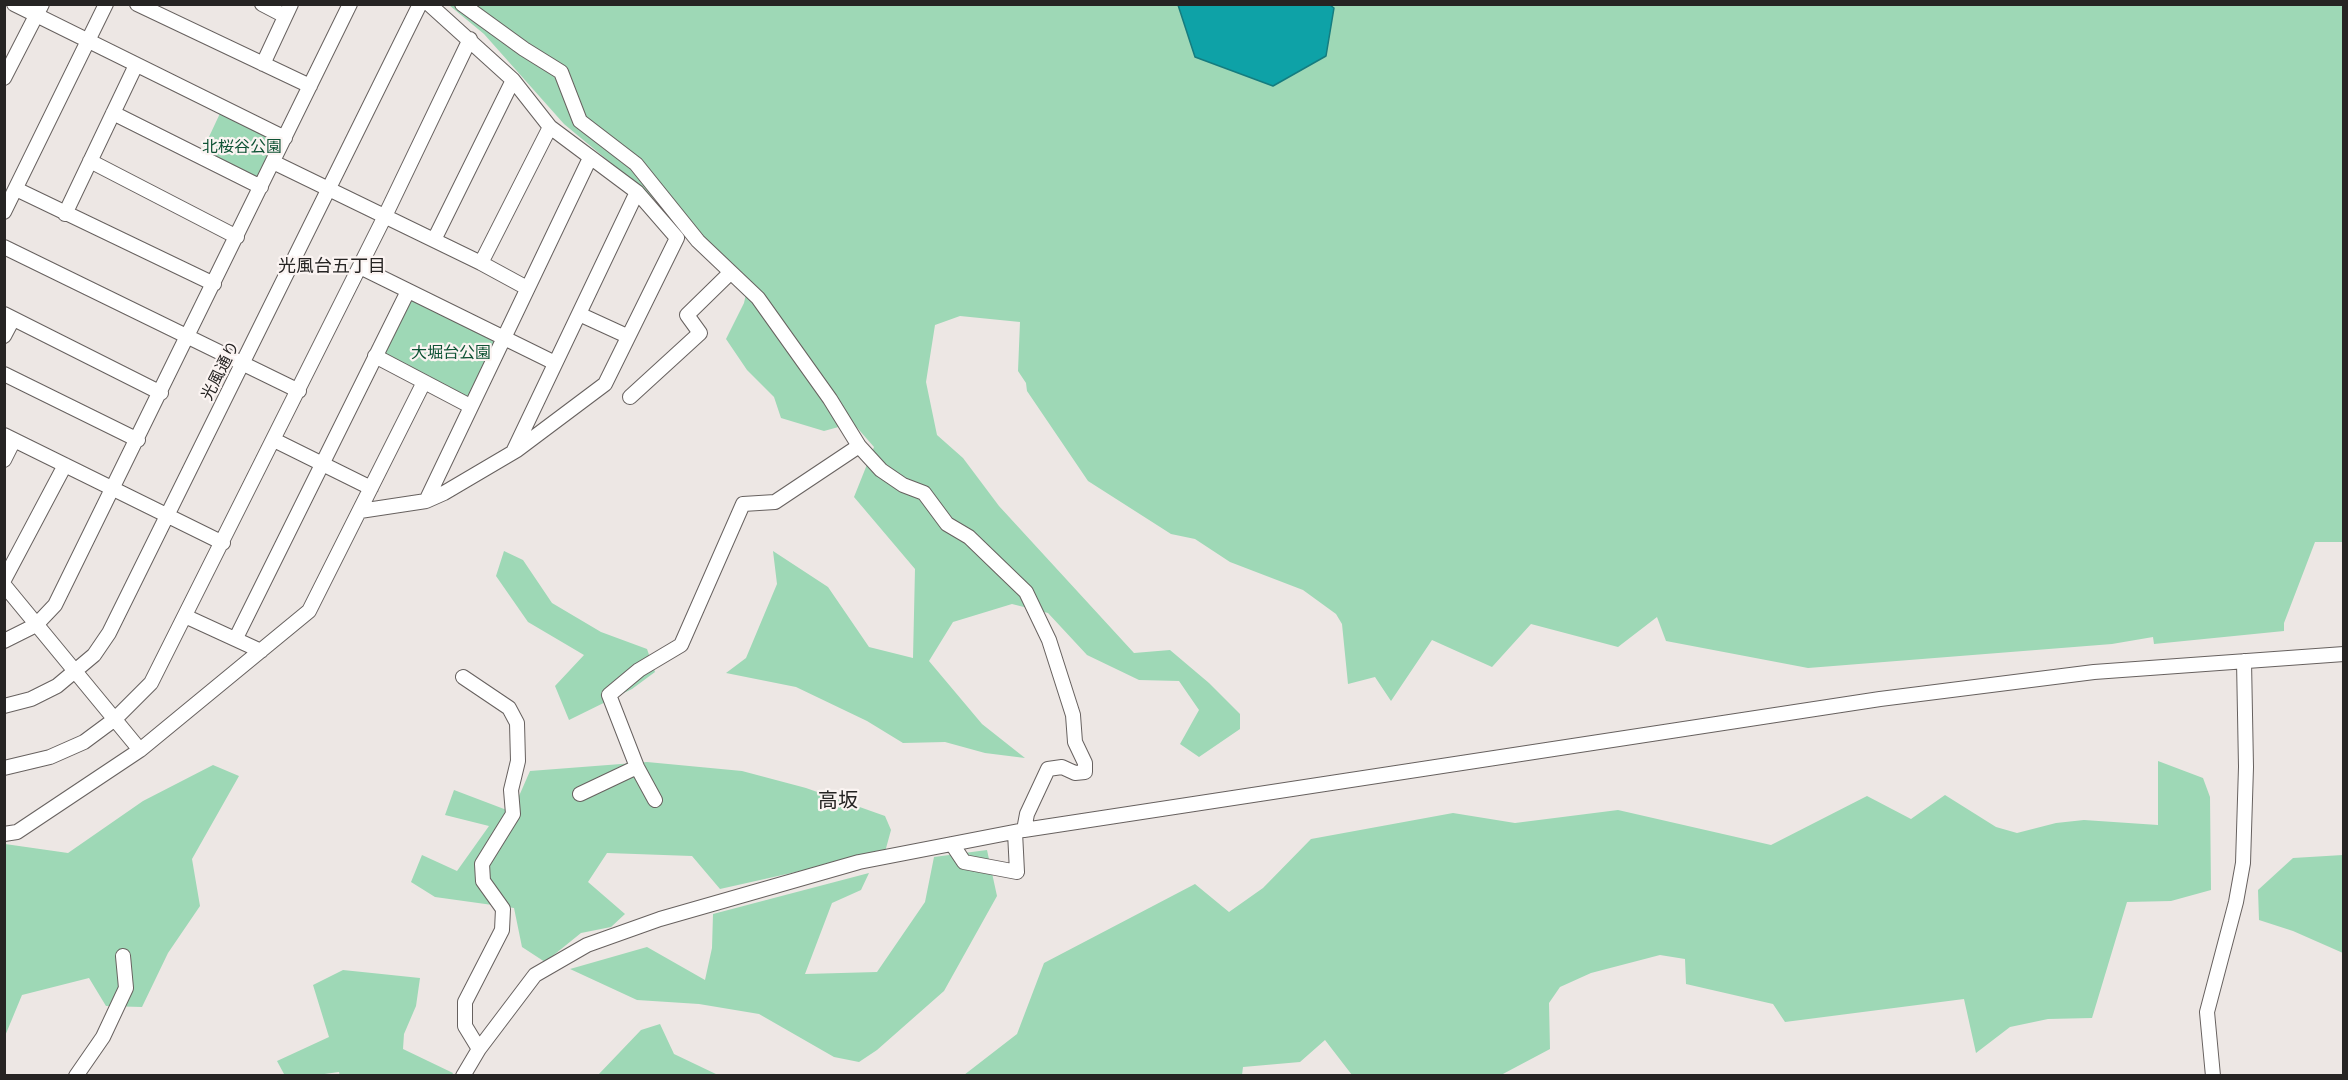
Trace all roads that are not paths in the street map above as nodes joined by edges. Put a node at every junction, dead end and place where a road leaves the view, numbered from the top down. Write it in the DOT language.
graph roads {
  1 [pos="14,4"];
  2 [pos="106,4"];
  3 [pos="137,4"];
  4 [pos="262,4"];
  5 [pos="350,4"];
  6 [pos="420,4"];
  7 [pos="429,4"];
  8 [pos="462,4"];
  9 [pos="39,10"];
  10 [pos="288,10"];
  11 [pos="470,39"];
  12 [pos="88,42"];
  13 [pos="263,64"];
  14 [pos="136,65"];
  15 [pos="4,78"];
  16 [pos="513,80"];
  17 [pos="310,87"];
  18 [pos="113,113"];
  19 [pos="550,127"];
  20 [pos="285,138"];
  21 [pos="590,158"];
  22 [pos="90,161"];
  23 [pos="273,162"];
  24 [pos="261,187"];
  25 [pos="16,189"];
  26 [pos="329,190"];
  27 [pos="637,192"];
  28 [pos="4,212"];
  29 [pos="65,213"];
  30 [pos="385,216"];
  31 [pos="237,237"];
  32 [pos="434,240"];
  33 [pos="4,247"];
  34 [pos="482,263"];
  35 [pos="360,267"];
  36 [pos="730,273"];
  37 [pos="214,284"];
  38 [pos="527,288"];
  39 [pos="408,291"];
  40 [pos="579,314"];
  41 [pos="9,316"];
  42 [pos="4,336"];
  43 [pos="627,336"];
  44 [pos="188,337"];
  45 [pos="504,338"];
  46 [pos="375,356"];
  47 [pos="243,363"];
  48 [pos="555,363"];
  49 [pos="4,374"];
  50 [pos="424,382"];
  51 [pos="298,391"];
  52 [pos="161,393"];
  53 [pos="630,397"];
  54 [pos="470,406"];
  55 [pos="9,437"];
  56 [pos="138,440"];
  57 [pos="274,440"];
  58 [pos="859,446"];
  59 [pos="513,453"];
  60 [pos="4,460"];
  61 [pos="321,464"];
  62 [pos="65,465"];
  63 [pos="371,488"];
  64 [pos="114,489"];
  65 [pos="426,501"];
  66 [pos="360,511"];
  67 [pos="168,514"];
  68 [pos="223,543"];
  69 [pos="4,580"];
  70 [pos="4,585"];
  71 [pos="187,616"];
  72 [pos="37,624"];
  73 [pos="236,638"];
  74 [pos="4,641"];
  75 [pos="261,651"];
  76 [pos="2343,654"];
  77 [pos="2244,661"];
  78 [pos="77,672"];
  79 [pos="463,677"];
  80 [pos="4,706"];
  81 [pos="115,719"];
  82 [pos="140,750"];
  83 [pos="638,767"];
  84 [pos="4,768"];
  85 [pos="580,794"];
  86 [pos="655,800"];
  87 [pos="1019,831"];
  88 [pos="4,834"];
  89 [pos="952,844"];
  90 [pos="123,956"];
  91 [pos="479,1049"];
  92 [pos="2211,1075"];
  93 [pos="76,1076"];
  94 [pos="463,1076"];
  1 -- 9 [label="street"];
  2 -- 12 [label="street"];
  3 -- 13 [label="street"];
  4 -- 10 [label="street"];
  5 -- 17 [label="street"];
  6 -- 26 [label="street, 光風通り"];
  7 -- 11 [label="street"];
  8 -- 36 [label="street"];
  9 -- 12 [label="street"];
  9 -- 15 [label="street"];
  10 -- 13 [label="street"];
  11 -- 16 [label="street"];
  11 -- 30 [label="street"];
  12 -- 14 [label="street"];
  12 -- 25 [label="street"];
  13 -- 17 [label="street"];
  14 -- 18 [label="street"];
  14 -- 20 [label="street"];
  16 -- 19 [label="street"];
  16 -- 32 [label="street"];
  17 -- 20 [label="street"];
  18 -- 22 [label="street"];
  18 -- 24 [label="street"];
  19 -- 21 [label="street"];
  19 -- 34 [label="street"];
  20 -- 23 [label="street"];
  21 -- 27 [label="street"];
  21 -- 38 [label="street"];
  22 -- 29 [label="street"];
  22 -- 31 [label="street"];
  23 -- 24 [label="street"];
  23 -- 26 [label="street"];
  24 -- 31 [label="street"];
  25 -- 28 [label="street"];
  25 -- 29 [label="street"];
  26 -- 30 [label="street"];
  26 -- 47 [label="street, 光風通り"];
  27 -- 40 [label="street"];
  27 -- 43 [label="street"];
  29 -- 37 [label="street"];
  30 -- 32 [label="street"];
  30 -- 35 [label="street"];
  31 -- 37 [label="street"];
  32 -- 34 [label="street"];
  33 -- 44 [label="street"];
  34 -- 38 [label="street"];
  35 -- 39 [label="street"];
  35 -- 51 [label="street"];
  36 -- 53 [label="street"];
  36 -- 58 [label="street"];
  37 -- 44 [label="street"];
  38 -- 45 [label="street"];
  39 -- 45 [label="street"];
  39 -- 46 [label="street"];
  40 -- 43 [label="street"];
  40 -- 48 [label="street"];
  41 -- 42 [label="street"];
  41 -- 52 [label="street"];
  43 -- 59 [label="street"];
  44 -- 47 [label="street"];
  44 -- 52 [label="street"];
  45 -- 48 [label="street"];
  45 -- 54 [label="street"];
  46 -- 50 [label="street"];
  46 -- 61 [label="street"];
  47 -- 51 [label="street"];
  47 -- 67 [label="street, 光風通り"];
  48 -- 59 [label="street"];
  49 -- 56 [label="street"];
  50 -- 54 [label="street"];
  50 -- 63 [label="street"];
  51 -- 57 [label="street"];
  52 -- 56 [label="street"];
  54 -- 65 [label="street"];
  55 -- 60 [label="street"];
  55 -- 62 [label="street"];
  56 -- 64 [label="street"];
  57 -- 61 [label="street"];
  57 -- 68 [label="street"];
  58 -- 83 [label="street"];
  58 -- 87 [label="street"];
  59 -- 65 [label="street"];
  61 -- 63 [label="street"];
  61 -- 73 [label="street"];
  62 -- 64 [label="street"];
  62 -- 69 [label="street"];
  63 -- 66 [label="street"];
  64 -- 67 [label="street"];
  64 -- 72 [label="street"];
  65 -- 66 [label="street"];
  66 -- 75 [label="street"];
  67 -- 68 [label="street"];
  67 -- 78 [label="street, 光風通り"];
  68 -- 71 [label="street"];
  70 -- 72 [label="street"];
  71 -- 73 [label="street"];
  71 -- 81 [label="street"];
  72 -- 74 [label="street"];
  72 -- 78 [label="street"];
  73 -- 75 [label="street"];
  75 -- 82 [label="street"];
  76 -- 77 [label="street"];
  77 -- 87 [label="street"];
  77 -- 92 [label="street"];
  78 -- 80 [label="street, 光風通り"];
  78 -- 81 [label="street"];
  79 -- 91 [label="street"];
  81 -- 82 [label="street"];
  81 -- 84 [label="street"];
  82 -- 88 [label="street"];
  83 -- 85 [label="street"];
  83 -- 86 [label="street"];
  87 -- 89 [label="street"];
  87 -- 89 [label="street"];
  89 -- 91 [label="street"];
  90 -- 93 [label="street"];
  91 -- 94 [label="street"];
}
